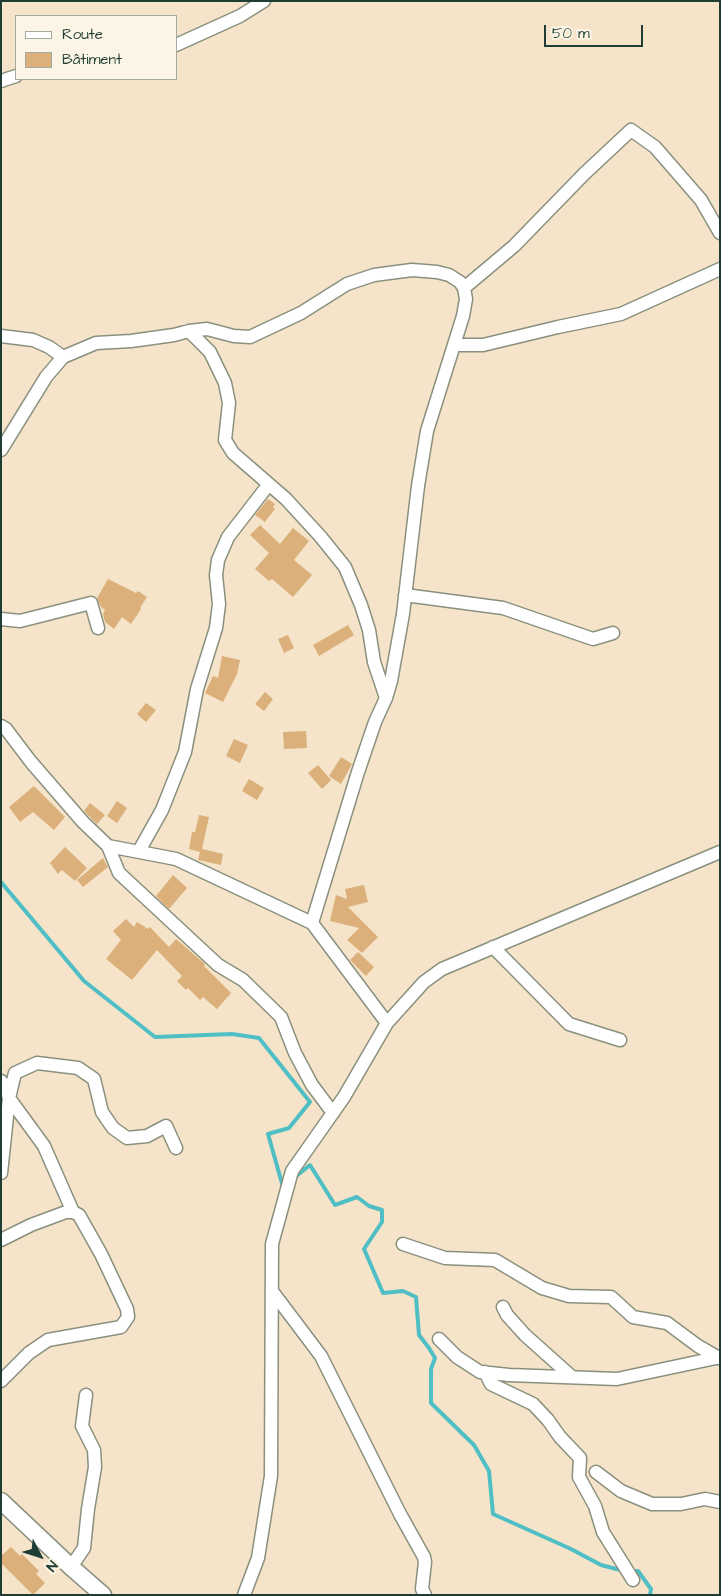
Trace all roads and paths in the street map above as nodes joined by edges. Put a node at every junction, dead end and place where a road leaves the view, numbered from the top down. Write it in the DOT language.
graph roads {
  1 [pos="264,1"];
  2 [pos="178,45"];
  3 [pos="15,76"];
  4 [pos="1,81"];
  5 [pos="720,233"];
  6 [pos="720,269"];
  7 [pos="464,288"];
  8 [pos="189,331"];
  9 [pos="1,336"];
  10 [pos="454,345"];
  11 [pos="63,357"];
  12 [pos="1,450"];
  13 [pos="269,484"];
  14 [pos="406,595"];
  15 [pos="1,619"];
  16 [pos="98,628"];
  17 [pos="613,633"];
  18 [pos="386,698"];
  19 [pos="1,726"];
  20 [pos="108,846"];
  21 [pos="139,851"];
  22 [pos="720,852"];
  23 [pos="312,922"];
  24 [pos="493,947"];
  25 [pos="387,1023"];
  26 [pos="620,1040"];
  27 [pos="1,1081"];
  28 [pos="10,1098"];
  29 [pos="333,1113"];
  30 [pos="176,1148"];
  31 [pos="1,1173"];
  32 [pos="73,1212"];
  33 [pos="1,1240"];
  34 [pos="403,1244"];
  35 [pos="272,1291"];
  36 [pos="503,1307"];
  37 [pos="438,1339"];
  38 [pos="719,1358"];
  39 [pos="485,1372"];
  40 [pos="572,1377"];
  41 [pos="1,1381"];
  42 [pos="86,1395"];
  43 [pos="596,1472"];
  44 [pos="1,1501"];
  45 [pos="720,1502"];
  46 [pos="71,1567"];
  47 [pos="632,1580"];
  48 [pos="104,1595"];
  49 [pos="244,1595"];
  50 [pos="425,1595"];
  1 -- 2 [label="street"];
  3 -- 4 [label="street"];
  5 -- 7 [label="street"];
  6 -- 10 [label="street"];
  7 -- 8 [label="street"];
  7 -- 10 [label="street"];
  8 -- 11 [label="street"];
  8 -- 13 [label="street"];
  9 -- 11 [label="street"];
  10 -- 14 [label="street"];
  11 -- 12 [label="street"];
  13 -- 18 [label="street"];
  13 -- 21 [label="street"];
  14 -- 17 [label="street"];
  14 -- 18 [label="street"];
  15 -- 16 [label="street"];
  18 -- 23 [label="street"];
  19 -- 20 [label="street"];
  20 -- 21 [label="street"];
  20 -- 29 [label="street"];
  21 -- 23 [label="street"];
  22 -- 24 [label="street"];
  23 -- 25 [label="street"];
  24 -- 25 [label="street"];
  24 -- 26 [label="street"];
  25 -- 29 [label="street"];
  27 -- 28 [label="street"];
  28 -- 30 [label="street"];
  28 -- 31 [label="street"];
  28 -- 32 [label="street"];
  29 -- 35 [label="street"];
  32 -- 33 [label="street"];
  32 -- 41 [label="street"];
  34 -- 38 [label="street"];
  35 -- 49 [label="street"];
  35 -- 50 [label="street"];
  36 -- 40 [label="street"];
  37 -- 39 [label="street"];
  38 -- 40 [label="street"];
  39 -- 40 [label="street"];
  39 -- 47 [label="street"];
  42 -- 46 [label="street"];
  43 -- 45 [label="street"];
  44 -- 46 [label="main road"];
  46 -- 48 [label="main road"];
}
